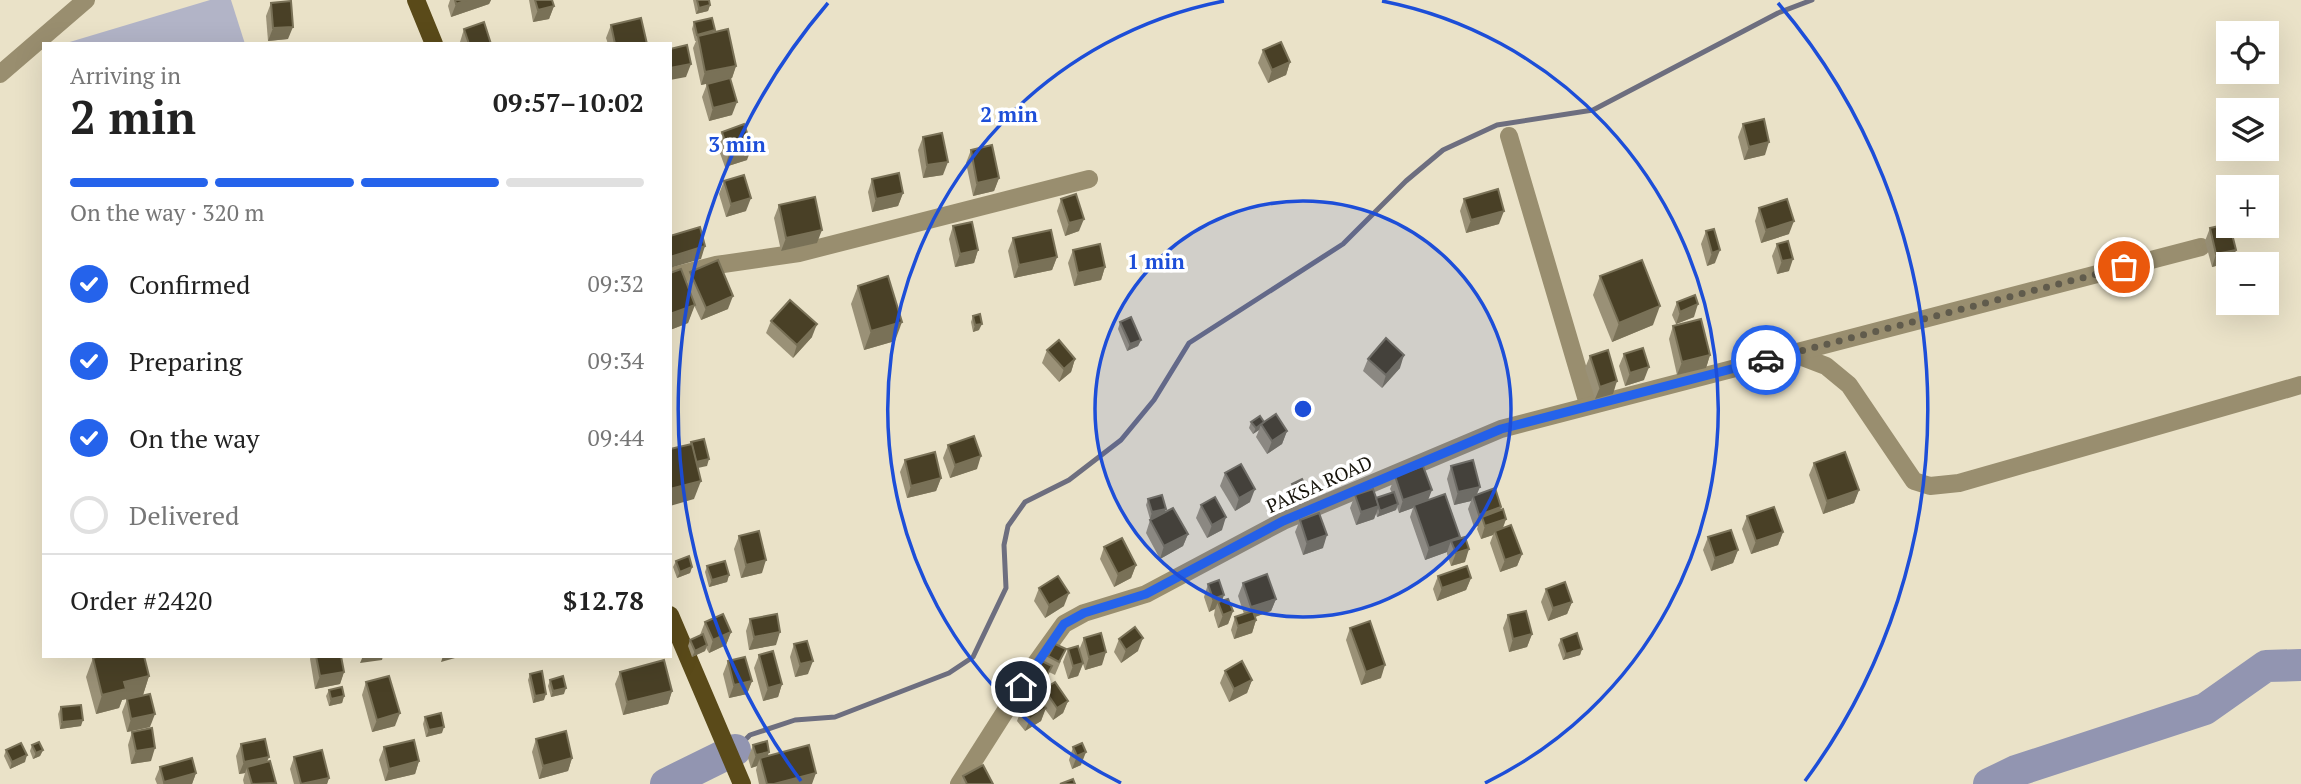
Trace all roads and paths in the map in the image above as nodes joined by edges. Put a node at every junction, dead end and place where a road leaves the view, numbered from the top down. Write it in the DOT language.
graph roads {
  1 [pos="86,0"];
  2 [pos="416,0"];
  3 [pos="432,42"];
  4 [pos="0,75"];
  5 [pos="1509,136"];
  6 [pos="1089,179"];
  7 [pos="2201,247"];
  8 [pos="672,276"];
  9 [pos="1792,354"];
  10 [pos="2301,385"];
  11 [pos="1588,404"];
  12 [pos="672,620"];
  13 [pos="742,784"];
  14 [pos="959,784"];
  1 -- 4 [label="street"];
  2 -- 3 [label="main road"];
  5 -- 11 [label="street"];
  6 -- 8 [label="street"];
  7 -- 9 [label="street, PAKSA ROAD"];
  9 -- 10 [label="street"];
  9 -- 11 [label="street, PAKSA ROAD"];
  11 -- 14 [label="street, PAKSA ROAD"];
  12 -- 13 [label="main road"];
}
